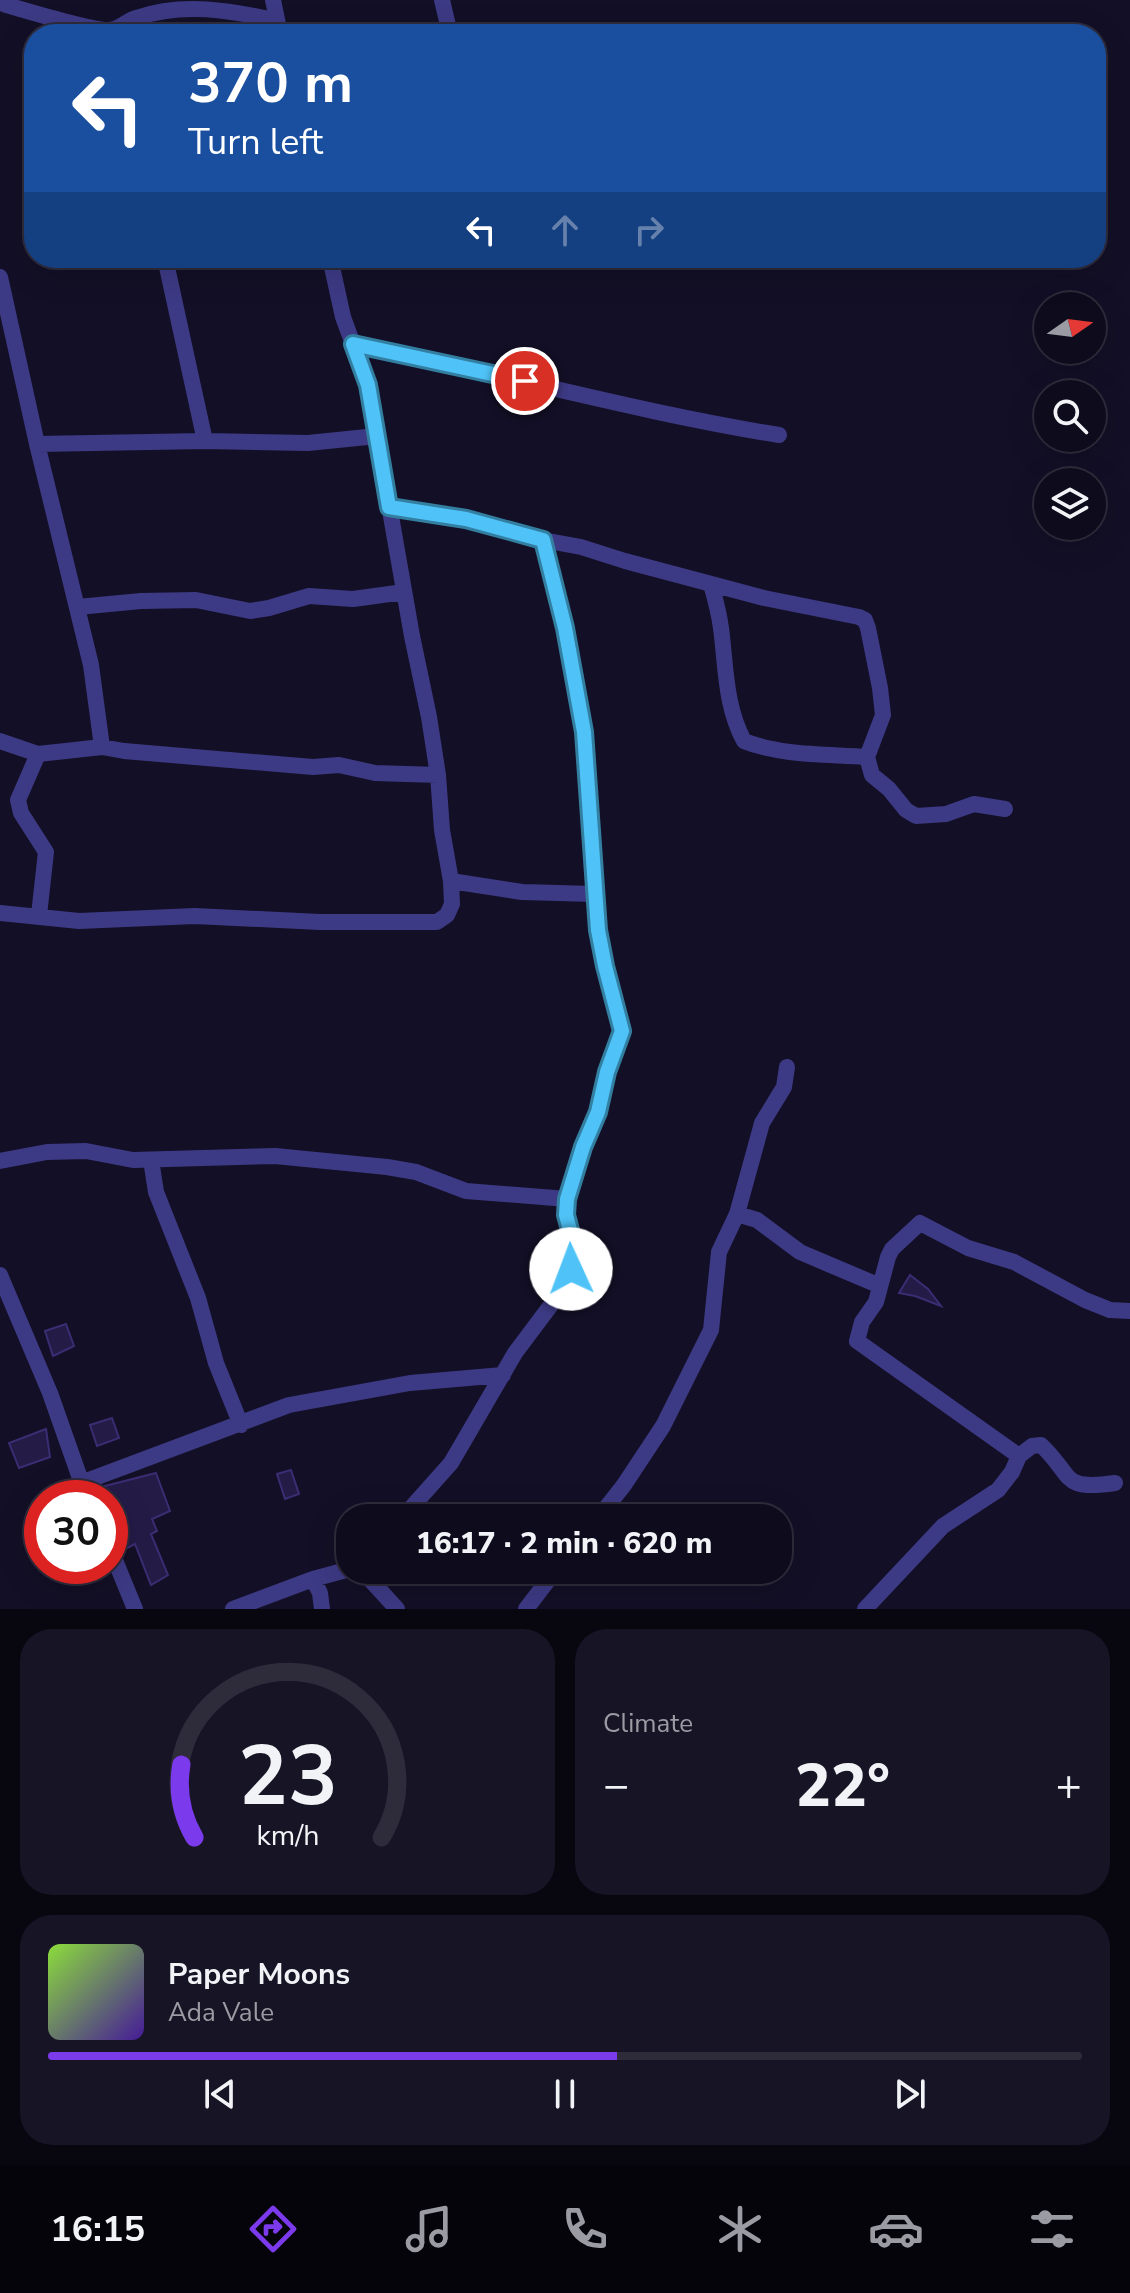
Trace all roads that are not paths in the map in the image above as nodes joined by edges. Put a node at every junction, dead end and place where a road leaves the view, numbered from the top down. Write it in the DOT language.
graph roads {
  1 [pos="273,0"];
  2 [pos="442,0"];
  3 [pos="0,3"];
  4 [pos="77,24"];
  5 [pos="127,24"];
  6 [pos="271,24"];
  7 [pos="278,24"];
  8 [pos="448,24"];
  9 [pos="167,268"];
  10 [pos="332,268"];
  11 [pos="0,277"];
  12 [pos="353,344"];
  13 [pos="0,359"];
  14 [pos="18,359"];
  15 [pos="779,435"];
  16 [pos="377,436"];
  17 [pos="205,441"];
  18 [pos="37,444"];
  19 [pos="389,507"];
  20 [pos="543,540"];
  21 [pos="711,584"];
  22 [pos="404,592"];
  23 [pos="78,607"];
  24 [pos="0,741"];
  25 [pos="102,747"];
  26 [pos="38,754"];
  27 [pos="867,757"];
  28 [pos="438,775"];
  29 [pos="1005,809"];
  30 [pos="451,881"];
  31 [pos="594,894"];
  32 [pos="0,913"];
  33 [pos="39,915"];
  34 [pos="787,1067"];
  35 [pos="151,1160"];
  36 [pos="0,1161"];
  37 [pos="567,1199"];
  38 [pos="737,1214"];
  39 [pos="0,1275"];
  40 [pos="880,1286"];
  41 [pos="1130,1311"];
  42 [pos="503,1375"];
  43 [pos="241,1425"];
  44 [pos="1019,1456"];
  45 [pos="80,1480"];
  46 [pos="108,1480"];
  47 [pos="1115,1483"];
  48 [pos="414,1504"];
  49 [pos="609,1504"];
  50 [pos="336,1573"];
  51 [pos="313,1579"];
  52 [pos="125,1584"];
  53 [pos="374,1584"];
  54 [pos="545,1584"];
  55 [pos="135,1609"];
  56 [pos="233,1609"];
  57 [pos="322,1609"];
  58 [pos="397,1609"];
  59 [pos="526,1609"];
  60 [pos="865,1609"];
  1 -- 7 [label="street"];
  2 -- 8 [label="street"];
  3 -- 4 [label="street"];
  5 -- 6 [label="street"];
  9 -- 17 [label="street"];
  10 -- 12 [label="street"];
  11 -- 14 [label="street"];
  12 -- 15 [label="street"];
  12 -- 16 [label="street"];
  13 -- 14 [label="street"];
  14 -- 18 [label="street"];
  16 -- 17 [label="street"];
  16 -- 19 [label="street"];
  17 -- 18 [label="street"];
  18 -- 23 [label="street"];
  19 -- 20 [label="street"];
  19 -- 22 [label="street"];
  20 -- 21 [label="street"];
  20 -- 31 [label="street"];
  21 -- 27 [label="street"];
  21 -- 27 [label="street"];
  22 -- 23 [label="street"];
  22 -- 28 [label="street"];
  23 -- 25 [label="street"];
  24 -- 26 [label="street"];
  25 -- 26 [label="street"];
  25 -- 28 [label="street"];
  26 -- 33 [label="street"];
  27 -- 29 [label="street"];
  28 -- 30 [label="street"];
  30 -- 31 [label="street"];
  30 -- 33 [label="street"];
  31 -- 37 [label="street"];
  32 -- 33 [label="street"];
  34 -- 38 [label="street"];
  35 -- 36 [label="street"];
  35 -- 37 [label="street"];
  35 -- 43 [label="street"];
  37 -- 42 [label="street"];
  38 -- 40 [label="street"];
  38 -- 49 [label="street"];
  39 -- 45 [label="street"];
  40 -- 41 [label="street"];
  40 -- 44 [label="street"];
  42 -- 43 [label="street"];
  42 -- 48 [label="street"];
  43 -- 46 [label="street"];
  44 -- 47 [label="street"];
  44 -- 60 [label="street"];
  50 -- 51 [label="street"];
  51 -- 56 [label="street"];
  51 -- 57 [label="street"];
  52 -- 55 [label="street"];
  53 -- 58 [label="street"];
  54 -- 59 [label="street"];
}
